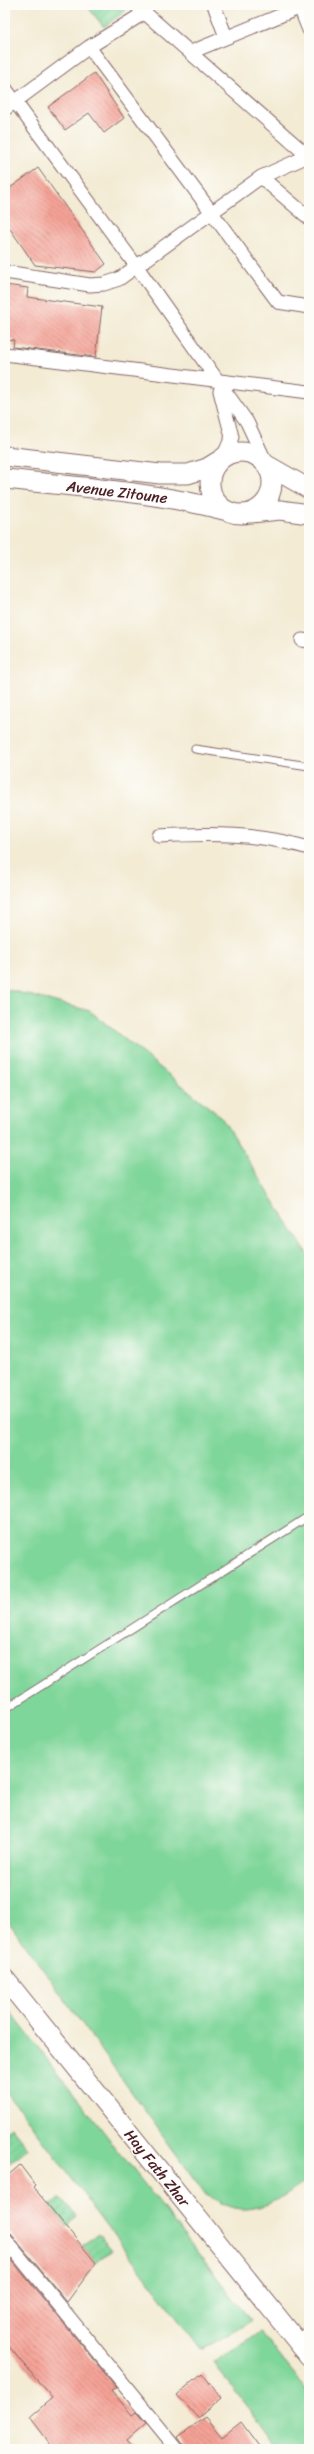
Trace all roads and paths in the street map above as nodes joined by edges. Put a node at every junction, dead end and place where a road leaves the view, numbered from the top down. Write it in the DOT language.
graph roads {
  1 [pos="214,5"];
  2 [pos="302,6"];
  3 [pos="140,9"];
  4 [pos="309,30"];
  5 [pos="226,37"];
  6 [pos="89,47"];
  7 [pos="191,52"];
  8 [pos="5,88"];
  9 [pos="10,105"];
  10 [pos="309,157"];
  11 [pos="261,177"];
  12 [pos="214,213"];
  13 [pos="309,218"];
  14 [pos="137,267"];
  15 [pos="5,272"];
  16 [pos="309,307"];
  17 [pos="5,354"];
  18 [pos="217,382"];
  19 [pos="309,392"];
  20 [pos="5,456"];
  21 [pos="222,458"];
  22 [pos="267,465"];
  23 [pos="5,479"];
  24 [pos="309,489"];
  25 [pos="228,511"];
  26 [pos="248,513"];
  27 [pos="309,514"];
  28 [pos="195,750"];
  29 [pos="309,766"];
  30 [pos="159,836"];
  31 [pos="309,848"];
  32 [pos="309,1516"];
  33 [pos="5,1709"];
  34 [pos="5,1979"];
  35 [pos="5,2239"];
  36 [pos="305,2344"];
  37 [pos="177,2449"];
  1 -- 5 [label="street"];
  2 -- 4 [label="street"];
  2 -- 5 [label="street"];
  3 -- 6 [label="street"];
  3 -- 7 [label="street"];
  5 -- 7 [label="street"];
  6 -- 9 [label="street"];
  6 -- 12 [label="street"];
  7 -- 10 [label="street"];
  8 -- 9 [label="street"];
  9 -- 14 [label="street"];
  10 -- 11 [label="street"];
  11 -- 12 [label="street"];
  11 -- 13 [label="street"];
  12 -- 14 [label="street"];
  12 -- 16 [label="street"];
  14 -- 15 [label="street"];
  14 -- 18 [label="street"];
  17 -- 18 [label="street"];
  18 -- 19 [label="street"];
  18 -- 21 [label="street"];
  18 -- 22 [label="street"];
  20 -- 21 [label="main road, Avenue Zitoune"];
  21 -- 22 [label="main road"];
  21 -- 25 [label="main road"];
  22 -- 24 [label="main road"];
  22 -- 26 [label="main road"];
  23 -- 25 [label="main road, Avenue Zitoune"];
  25 -- 26 [label="main road"];
  26 -- 27 [label="main road"];
  28 -- 29 [label="lane"];
  30 -- 31 [label="street"];
  32 -- 33 [label="lane"];
  34 -- 36 [label="main road, Hay Fath Zhar"];
  35 -- 37 [label="street"];
}
